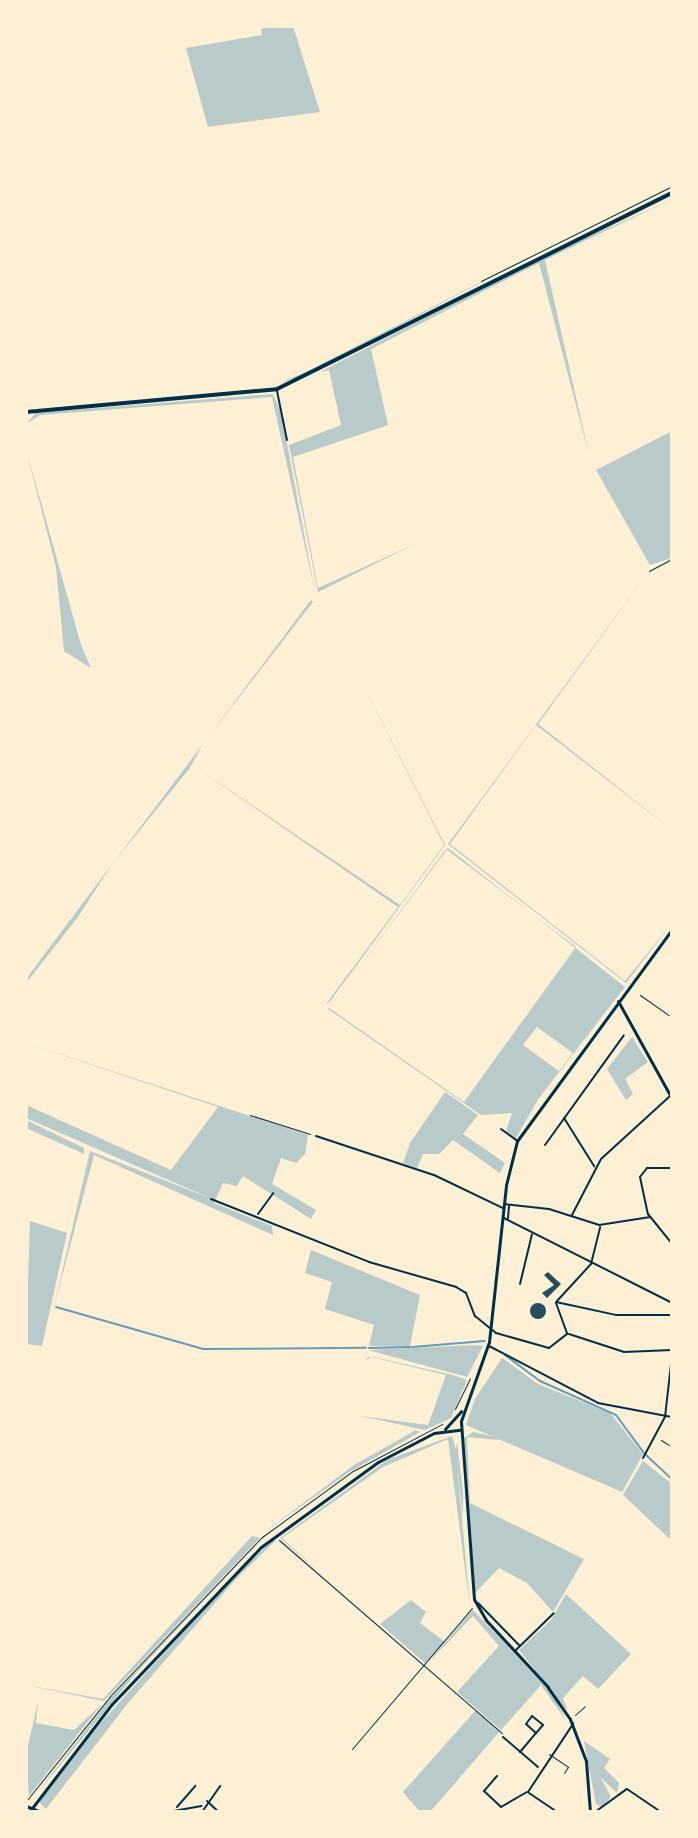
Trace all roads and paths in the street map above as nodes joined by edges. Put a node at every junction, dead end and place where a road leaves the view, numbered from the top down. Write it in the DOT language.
graph roads {
  1 [pos="672,186"];
  2 [pos="672,193"];
  3 [pos="474,285"];
  4 [pos="277,389"];
  5 [pos="26,412"];
  6 [pos="287,440"];
  7 [pos="672,559"];
  8 [pos="649,571"];
  9 [pos="672,929"];
  10 [pos="640,995"];
  11 [pos="672,995"];
  12 [pos="618,1001"];
  13 [pos="672,1016"];
  14 [pos="624,1035"];
  15 [pos="671,1097"];
  16 [pos="250,1115"];
  17 [pos="564,1118"];
  18 [pos="501,1129"];
  19 [pos="316,1136"];
  20 [pos="517,1141"];
  21 [pos="545,1145"];
  22 [pos="595,1167"];
  23 [pos="672,1168"];
  24 [pos="273,1193"];
  25 [pos="211,1199"];
  26 [pos="506,1206"];
  27 [pos="258,1215"];
  28 [pos="572,1215"];
  29 [pos="650,1217"];
  30 [pos="505,1218"];
  31 [pos="599,1225"];
  32 [pos="532,1232"];
  33 [pos="672,1244"];
  34 [pos="591,1264"];
  35 [pos="520,1284"];
  36 [pos="556,1302"];
  37 [pos="672,1303"];
  38 [pos="672,1315"];
  39 [pos="491,1331"];
  40 [pos="567,1334"];
  41 [pos="488,1346"];
  42 [pos="672,1350"];
  43 [pos="672,1356"];
  44 [pos="473,1374"];
  45 [pos="463,1407"];
  46 [pos="453,1416"];
  47 [pos="665,1417"];
  48 [pos="672,1417"];
  49 [pos="443,1430"];
  50 [pos="460,1430"];
  51 [pos="655,1437"];
  52 [pos="672,1447"];
  53 [pos="643,1458"];
  54 [pos="274,1535"];
  55 [pos="474,1605"];
  56 [pos="554,1613"];
  57 [pos="520,1646"];
  58 [pos="515,1651"];
  59 [pos="425,1666"];
  60 [pos="585,1706"];
  61 [pos="571,1722"];
  62 [pos="536,1733"];
  63 [pos="502,1735"];
  64 [pos="352,1749"];
  65 [pos="520,1752"];
  66 [pos="549,1754"];
  67 [pos="539,1768"];
  68 [pos="564,1773"];
  69 [pos="497,1776"];
  70 [pos="195,1786"];
  71 [pos="220,1786"];
  72 [pos="528,1792"];
  73 [pos="206,1800"];
  74 [pos="201,1806"];
  75 [pos="176,1808"];
  76 [pos="551,1808"];
  77 [pos="29,1809"];
  78 [pos="41,1812"];
  79 [pos="168,1812"];
  80 [pos="202,1812"];
  81 [pos="219,1812"];
  82 [pos="548,1812"];
  83 [pos="557,1812"];
  84 [pos="593,1812"];
  85 [pos="661,1812"];
  1 -- 3 [label="path"];
  2 -- 4 [label="main road"];
  4 -- 5 [label="main road"];
  4 -- 6 [label="street"];
  7 -- 8 [label="path"];
  9 -- 12 [label="main road"];
  10 -- 13 [label="lane"];
  11 -- 13 [label="street"];
  12 -- 15 [label="main road"];
  12 -- 20 [label="main road"];
  14 -- 17 [label="street"];
  15 -- 22 [label="street"];
  16 -- 19 [label="path"];
  17 -- 21 [label="street"];
  17 -- 22 [label="street"];
  18 -- 20 [label="street"];
  19 -- 26 [label="street"];
  20 -- 26 [label="main road"];
  22 -- 28 [label="street"];
  23 -- 29 [label="street"];
  24 -- 27 [label="street"];
  25 -- 27 [label="street"];
  26 -- 28 [label="street"];
  26 -- 30 [label="main road"];
  27 -- 39 [label="street"];
  28 -- 31 [label="street"];
  29 -- 31 [label="street"];
  29 -- 33 [label="street"];
  30 -- 32 [label="street"];
  30 -- 39 [label="main road"];
  31 -- 34 [label="street"];
  32 -- 34 [label="street"];
  32 -- 35 [label="street"];
  34 -- 36 [label="street"];
  34 -- 37 [label="street"];
  36 -- 38 [label="street"];
  36 -- 40 [label="street"];
  39 -- 40 [label="street"];
  39 -- 41 [label="main road"];
  40 -- 42 [label="street"];
  41 -- 45 [label="main road"];
  41 -- 47 [label="street"];
  43 -- 47 [label="street"];
  44 -- 46 [label="path"];
  45 -- 49 [label="main road"];
  45 -- 50 [label="main road"];
  47 -- 48 [label="street"];
  47 -- 51 [label="street"];
  49 -- 50 [label="main road"];
  49 -- 54 [label="main road"];
  50 -- 55 [label="main road"];
  51 -- 52 [label="path"];
  51 -- 53 [label="street"];
  54 -- 59 [label="path"];
  54 -- 77 [label="main road"];
  55 -- 57 [label="street"];
  55 -- 58 [label="main road"];
  55 -- 59 [label="path"];
  56 -- 57 [label="street"];
  57 -- 58 [label="street"];
  58 -- 61 [label="main road"];
  59 -- 63 [label="path"];
  59 -- 64 [label="path"];
  60 -- 61 [label="path"];
  61 -- 66 [label="street"];
  61 -- 84 [label="main road"];
  62 -- 65 [label="street"];
  63 -- 65 [label="street"];
  65 -- 67 [label="street"];
  66 -- 67 [label="street"];
  66 -- 68 [label="lane"];
  67 -- 72 [label="street"];
  69 -- 72 [label="street"];
  70 -- 75 [label="street"];
  71 -- 73 [label="street"];
  72 -- 76 [label="street"];
  73 -- 74 [label="street"];
  73 -- 81 [label="street"];
  74 -- 75 [label="street"];
  74 -- 80 [label="street"];
  75 -- 79 [label="street"];
  76 -- 82 [label="street"];
  76 -- 83 [label="street"];
  77 -- 78 [label="main road"];
  84 -- 85 [label="street"];
}
